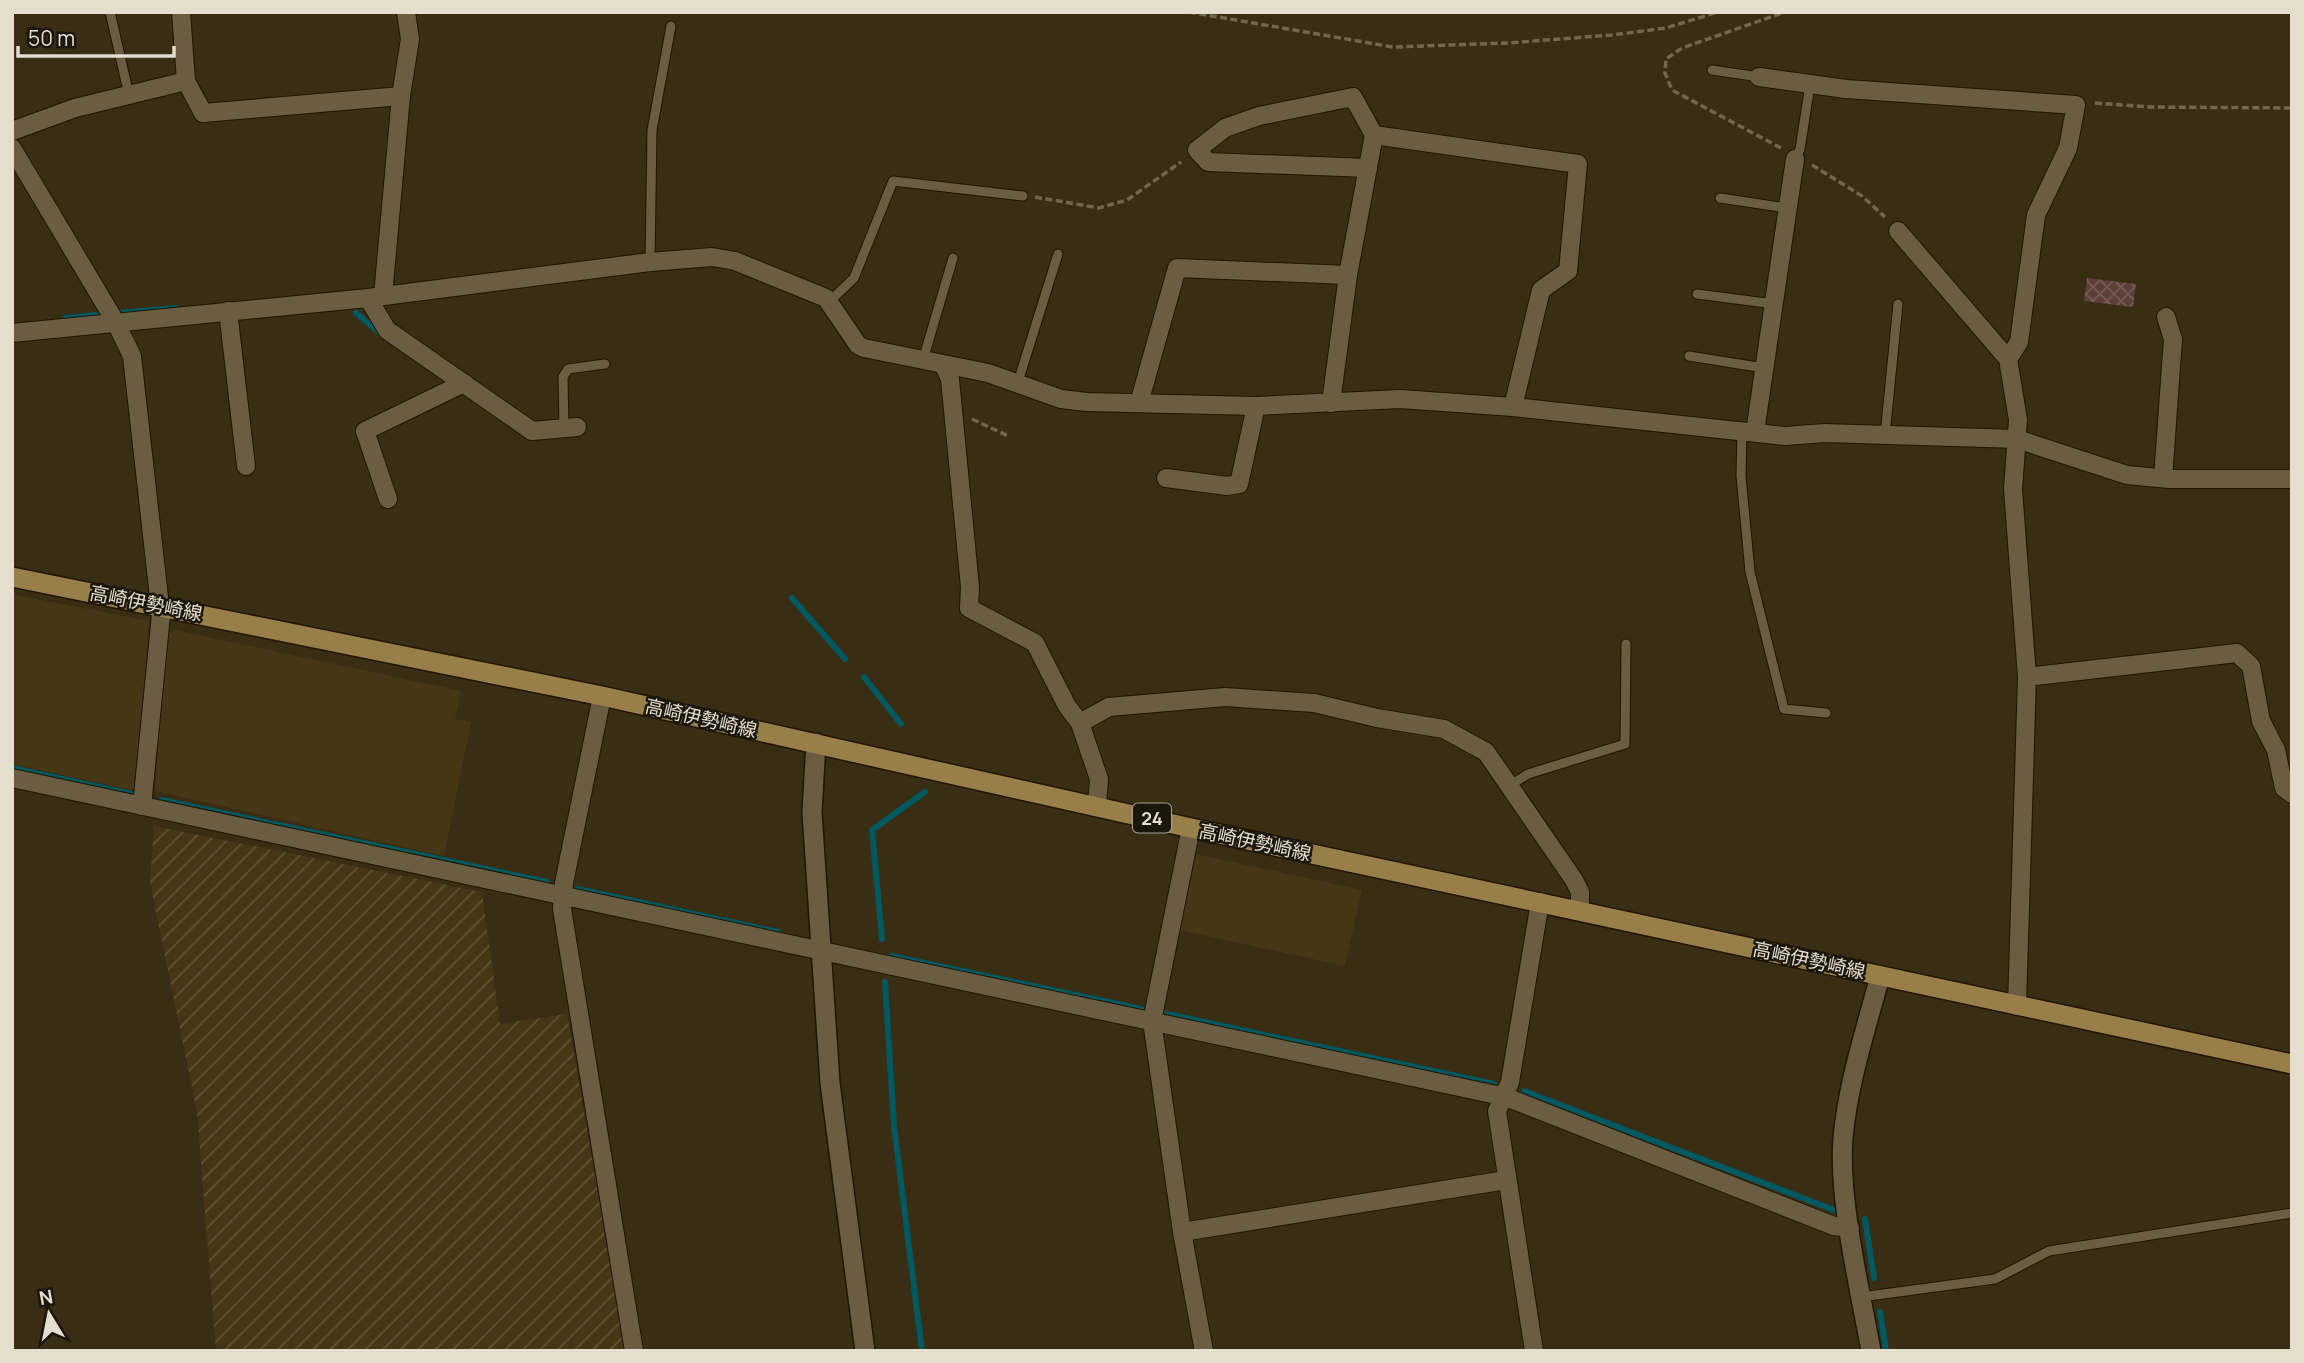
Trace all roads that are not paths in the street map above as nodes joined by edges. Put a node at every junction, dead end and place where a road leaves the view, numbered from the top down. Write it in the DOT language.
graph roads {
  1 [pos="110,12"];
  2 [pos="181,12"];
  3 [pos="406,12"];
  4 [pos="671,26"];
  5 [pos="1712,70"];
  6 [pos="1759,77"];
  7 [pos="186,81"];
  8 [pos="1810,85"];
  9 [pos="129,95"];
  10 [pos="401,96"];
  11 [pos="12,131"];
  12 [pos="1374,135"];
  13 [pos="12,148"];
  14 [pos="1795,159"];
  15 [pos="1368,168"];
  16 [pos="1023,196"];
  17 [pos="1720,198"];
  18 [pos="1787,208"];
  19 [pos="1898,231"];
  20 [pos="1058,254"];
  21 [pos="953,258"];
  22 [pos="650,262"];
  23 [pos="1348,275"];
  24 [pos="1697,294"];
  25 [pos="375,297"];
  26 [pos="830,301"];
  27 [pos="1774,304"];
  28 [pos="1898,304"];
  29 [pos="228,311"];
  30 [pos="2166,317"];
  31 [pos="116,321"];
  32 [pos="12,333"];
  33 [pos="1689,356"];
  34 [pos="2008,359"];
  35 [pos="923,361"];
  36 [pos="605,364"];
  37 [pos="944,366"];
  38 [pos="1764,368"];
  39 [pos="464,383"];
  40 [pos="1017,385"];
  41 [pos="1139,402"];
  42 [pos="1331,403"];
  43 [pos="1256,406"];
  44 [pos="1513,407"];
  45 [pos="570,428"];
  46 [pos="1749,431"];
  47 [pos="1885,435"];
  48 [pos="2017,439"];
  49 [pos="246,466"];
  50 [pos="1166,478"];
  51 [pos="2163,478"];
  52 [pos="2292,478"];
  53 [pos="388,499"];
  54 [pos="12,578"];
  55 [pos="160,606"];
  56 [pos="1626,644"];
  57 [pos="2027,677"];
  58 [pos="602,696"];
  59 [pos="1826,713"];
  60 [pos="1080,723"];
  61 [pos="816,743"];
  62 [pos="12,778"];
  63 [pos="1509,786"];
  64 [pos="2292,794"];
  65 [pos="1097,805"];
  66 [pos="142,806"];
  67 [pos="1191,828"];
  68 [pos="562,894"];
  69 [pos="1540,902"];
  70 [pos="1580,911"];
  71 [pos="821,949"];
  72 [pos="1880,976"];
  73 [pos="2017,1006"];
  74 [pos="1152,1021"];
  75 [pos="2292,1064"];
  76 [pos="1506,1097"];
  77 [pos="1506,1180"];
  78 [pos="2292,1213"];
  79 [pos="1850,1228"];
  80 [pos="1182,1232"];
  81 [pos="1861,1297"];
  82 [pos="634,1351"];
  83 [pos="865,1351"];
  84 [pos="1204,1351"];
  85 [pos="1534,1351"];
  86 [pos="1871,1351"];
  1 -- 9 [label="lane"];
  2 -- 7 [label="street"];
  3 -- 10 [label="street"];
  4 -- 22 [label="lane"];
  5 -- 6 [label="lane"];
  6 -- 8 [label="street"];
  7 -- 9 [label="street"];
  7 -- 10 [label="street"];
  8 -- 14 [label="lane"];
  8 -- 34 [label="street"];
  9 -- 11 [label="street"];
  10 -- 25 [label="street"];
  12 -- 15 [label="street"];
  12 -- 15 [label="street"];
  12 -- 44 [label="street"];
  13 -- 31 [label="street"];
  14 -- 18 [label="street"];
  15 -- 23 [label="street"];
  16 -- 26 [label="lane"];
  17 -- 18 [label="lane"];
  18 -- 27 [label="street"];
  19 -- 34 [label="street"];
  20 -- 40 [label="lane"];
  21 -- 35 [label="lane"];
  22 -- 25 [label="street"];
  22 -- 26 [label="street"];
  23 -- 41 [label="street"];
  23 -- 42 [label="street"];
  24 -- 27 [label="lane"];
  25 -- 29 [label="street"];
  25 -- 39 [label="street"];
  26 -- 35 [label="street"];
  27 -- 38 [label="street"];
  28 -- 47 [label="lane"];
  29 -- 31 [label="street"];
  29 -- 49 [label="street"];
  30 -- 51 [label="street"];
  31 -- 32 [label="street"];
  31 -- 55 [label="street"];
  33 -- 38 [label="lane"];
  34 -- 48 [label="street"];
  35 -- 37 [label="street"];
  36 -- 45 [label="lane"];
  37 -- 40 [label="street"];
  37 -- 60 [label="street"];
  38 -- 46 [label="street"];
  39 -- 45 [label="street"];
  39 -- 53 [label="street"];
  40 -- 41 [label="street"];
  41 -- 43 [label="street"];
  42 -- 43 [label="street"];
  42 -- 44 [label="street"];
  43 -- 50 [label="street"];
  44 -- 46 [label="street"];
  46 -- 47 [label="street"];
  46 -- 59 [label="lane"];
  47 -- 48 [label="street"];
  48 -- 51 [label="street"];
  48 -- 57 [label="street"];
  51 -- 52 [label="street"];
  54 -- 55 [label="main road, 高崎伊勢崎線 / 24"];
  55 -- 58 [label="main road, 高崎伊勢崎線 / 24"];
  55 -- 66 [label="street"];
  56 -- 63 [label="lane"];
  57 -- 64 [label="street"];
  57 -- 73 [label="street"];
  58 -- 61 [label="main road, 高崎伊勢崎線 / 24"];
  58 -- 68 [label="street"];
  60 -- 63 [label="street"];
  60 -- 65 [label="street"];
  61 -- 65 [label="main road, 高崎伊勢崎線 / 24"];
  61 -- 71 [label="street"];
  62 -- 66 [label="street"];
  63 -- 70 [label="street"];
  65 -- 67 [label="main road, 高崎伊勢崎線 / 24"];
  66 -- 68 [label="street"];
  67 -- 69 [label="main road, 高崎伊勢崎線 / 24"];
  67 -- 74 [label="street"];
  68 -- 71 [label="street"];
  68 -- 82 [label="street"];
  69 -- 70 [label="main road, 高崎伊勢崎線 / 24"];
  69 -- 76 [label="street"];
  70 -- 72 [label="main road, 高崎伊勢崎線 / 24"];
  71 -- 74 [label="street"];
  71 -- 83 [label="street"];
  72 -- 73 [label="main road, 高崎伊勢崎線 / 24"];
  72 -- 79 [label="street"];
  73 -- 75 [label="main road, 高崎伊勢崎線 / 24"];
  74 -- 76 [label="street"];
  74 -- 80 [label="street"];
  76 -- 77 [label="street"];
  76 -- 79 [label="street"];
  77 -- 80 [label="street"];
  77 -- 85 [label="street"];
  78 -- 81 [label="lane"];
  79 -- 81 [label="street"];
  80 -- 84 [label="street"];
  81 -- 86 [label="street"];
}
